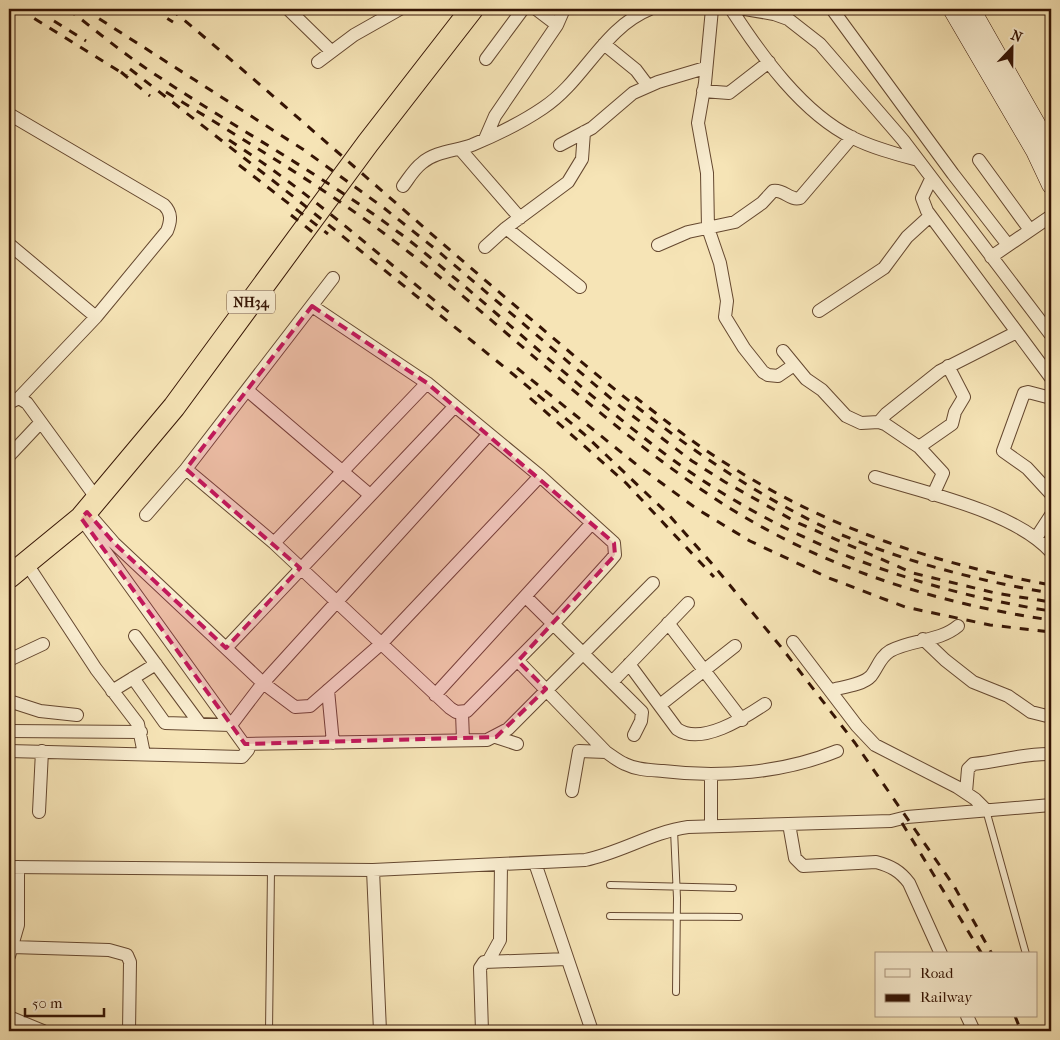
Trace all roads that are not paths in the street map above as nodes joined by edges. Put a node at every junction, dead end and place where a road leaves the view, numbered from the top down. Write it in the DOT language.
graph roads {
  1 [pos="288,9"];
  2 [pos="400,9"];
  3 [pos="472,9"];
  4 [pos="524,9"];
  5 [pos="536,9"];
  6 [pos="564,9"];
  7 [pos="650,9"];
  8 [pos="712,9"];
  9 [pos="731,9"];
  10 [pos="745,9"];
  11 [pos="832,9"];
  12 [pos="952,9"];
  13 [pos="971,9"];
  14 [pos="557,25"];
  15 [pos="604,44"];
  16 [pos="331,51"];
  17 [pos="486,59"];
  18 [pos="318,62"];
  19 [pos="769,62"];
  20 [pos="706,68"];
  21 [pos="648,86"];
  22 [pos="703,92"];
  23 [pos="9,114"];
  24 [pos="584,132"];
  25 [pos="852,138"];
  26 [pos="485,139"];
  27 [pos="560,145"];
  28 [pos="460,149"];
  29 [pos="1051,150"];
  30 [pos="918,160"];
  31 [pos="979,160"];
  32 [pos="931,179"];
  33 [pos="1051,185"];
  34 [pos="403,186"];
  35 [pos="930,216"];
  36 [pos="1051,216"];
  37 [pos="520,218"];
  38 [pos="506,228"];
  39 [pos="708,228"];
  40 [pos="1030,230"];
  41 [pos="9,244"];
  42 [pos="658,244"];
  43 [pos="1008,245"];
  44 [pos="485,247"];
  45 [pos="991,257"];
  46 [pos="334,278"];
  47 [pos="580,287"];
  48 [pos="312,306"];
  49 [pos="819,311"];
  50 [pos="96,317"];
  51 [pos="1015,333"];
  52 [pos="1051,335"];
  53 [pos="783,351"];
  54 [pos="794,365"];
  55 [pos="948,366"];
  56 [pos="1051,378"];
  57 [pos="428,383"];
  58 [pos="246,390"];
  59 [pos="1051,398"];
  60 [pos="12,400"];
  61 [pos="455,406"];
  62 [pos="879,422"];
  63 [pos="40,423"];
  64 [pos="489,434"];
  65 [pos="919,447"];
  66 [pos="9,456"];
  67 [pos="186,469"];
  68 [pos="340,471"];
  69 [pos="540,476"];
  70 [pos="875,477"];
  71 [pos="1051,494"];
  72 [pos="370,495"];
  73 [pos="933,495"];
  74 [pos="88,510"];
  75 [pos="146,515"];
  76 [pos="1051,515"];
  77 [pos="592,523"];
  78 [pos="1036,538"];
  79 [pos="274,543"];
  80 [pos="1051,552"];
  81 [pos="27,564"];
  82 [pos="300,568"];
  83 [pos="9,577"];
  84 [pos="653,583"];
  85 [pos="526,597"];
  86 [pos="337,602"];
  87 [pos="688,602"];
  88 [pos="668,623"];
  89 [pos="553,624"];
  90 [pos="958,626"];
  91 [pos="134,636"];
  92 [pos="923,639"];
  93 [pos="793,642"];
  94 [pos="382,643"];
  95 [pos="43,644"];
  96 [pos="735,646"];
  97 [pos="226,648"];
  98 [pos="582,653"];
  99 [pos="9,660"];
  100 [pos="518,660"];
  101 [pos="156,664"];
  102 [pos="629,664"];
  103 [pos="705,670"];
  104 [pos="133,678"];
  105 [pos="612,682"];
  106 [pos="263,683"];
  107 [pos="546,688"];
  108 [pos="112,690"];
  109 [pos="328,690"];
  110 [pos="831,690"];
  111 [pos="435,695"];
  112 [pos="9,701"];
  113 [pos="765,704"];
  114 [pos="660,705"];
  115 [pos="462,713"];
  116 [pos="76,715"];
  117 [pos="1051,717"];
  118 [pos="742,720"];
  119 [pos="200,724"];
  120 [pos="231,725"];
  121 [pos="9,731"];
  122 [pos="141,732"];
  123 [pos="634,736"];
  124 [pos="496,737"];
  125 [pos="463,740"];
  126 [pos="333,742"];
  127 [pos="245,744"];
  128 [pos="517,744"];
  129 [pos="9,751"];
  130 [pos="837,751"];
  131 [pos="42,752"];
  132 [pos="606,752"];
  133 [pos="144,754"];
  134 [pos="1051,754"];
  135 [pos="711,776"];
  136 [pos="572,790"];
  137 [pos="966,792"];
  138 [pos="1051,806"];
  139 [pos="986,810"];
  140 [pos="39,812"];
  141 [pos="789,824"];
  142 [pos="711,825"];
  143 [pos="674,829"];
  144 [pos="535,863"];
  145 [pos="501,864"];
  146 [pos="14,867"];
  147 [pos="271,870"];
  148 [pos="374,870"];
  149 [pos="610,885"];
  150 [pos="676,886"];
  151 [pos="733,888"];
  152 [pos="610,916"];
  153 [pos="739,917"];
  154 [pos="676,918"];
  155 [pos="10,951"];
  156 [pos="940,952"];
  157 [pos="1025,952"];
  158 [pos="567,959"];
  159 [pos="489,960"];
  160 [pos="676,992"];
  161 [pos="9,1017"];
  162 [pos="968,1018"];
  163 [pos="43,1031"];
  164 [pos="129,1031"];
  165 [pos="269,1031"];
  166 [pos="380,1031"];
  167 [pos="482,1031"];
  168 [pos="592,1031"];
  169 [pos="974,1031"];
  1 -- 16 [label="street"];
  2 -- 16 [label="street"];
  3 -- 74 [label="highway, NH34"];
  4 -- 17 [label="street"];
  5 -- 14 [label="street"];
  6 -- 14 [label="street"];
  7 -- 15 [label="street"];
  8 -- 20 [label="street"];
  9 -- 19 [label="street"];
  10 -- 30 [label="street"];
  11 -- 43 [label="street"];
  12 -- 33 [label="main road"];
  13 -- 29 [label="main road"];
  14 -- 26 [label="street"];
  15 -- 21 [label="street"];
  15 -- 26 [label="street"];
  16 -- 18 [label="street"];
  19 -- 22 [label="street"];
  19 -- 25 [label="street"];
  20 -- 21 [label="street"];
  20 -- 22 [label="street"];
  21 -- 24 [label="street"];
  22 -- 39 [label="street"];
  23 -- 50 [label="street"];
  24 -- 27 [label="street"];
  24 -- 37 [label="street"];
  25 -- 30 [label="street"];
  25 -- 39 [label="street"];
  26 -- 28 [label="street"];
  28 -- 34 [label="street"];
  28 -- 37 [label="street"];
  30 -- 32 [label="street"];
  31 -- 40 [label="street"];
  32 -- 35 [label="street"];
  32 -- 45 [label="street"];
  35 -- 49 [label="street"];
  35 -- 51 [label="street"];
  36 -- 40 [label="street"];
  37 -- 38 [label="street"];
  38 -- 44 [label="street"];
  38 -- 47 [label="street"];
  39 -- 42 [label="street"];
  39 -- 54 [label="street"];
  40 -- 43 [label="street"];
  41 -- 50 [label="street"];
  43 -- 45 [label="street"];
  45 -- 52 [label="street"];
  46 -- 48 [label="street"];
  48 -- 57 [label="street"];
  48 -- 58 [label="street"];
  50 -- 60 [label="street"];
  51 -- 55 [label="street"];
  51 -- 56 [label="street"];
  53 -- 54 [label="street"];
  54 -- 62 [label="street"];
  55 -- 62 [label="street"];
  55 -- 65 [label="street"];
  57 -- 61 [label="street"];
  57 -- 68 [label="street"];
  58 -- 67 [label="street"];
  58 -- 68 [label="street"];
  59 -- 71 [label="street"];
  60 -- 63 [label="street"];
  61 -- 64 [label="street"];
  61 -- 72 [label="street"];
  62 -- 65 [label="street"];
  63 -- 66 [label="street"];
  63 -- 74 [label="street"];
  64 -- 69 [label="street"];
  64 -- 86 [label="street"];
  65 -- 73 [label="street"];
  67 -- 75 [label="street"];
  67 -- 79 [label="street"];
  68 -- 72 [label="street"];
  68 -- 79 [label="street"];
  69 -- 77 [label="street"];
  69 -- 94 [label="street"];
  70 -- 73 [label="street"];
  72 -- 82 [label="street"];
  73 -- 78 [label="street"];
  74 -- 81 [label="highway, NH34"];
  74 -- 97 [label="street"];
  74 -- 120 [label="street"];
  76 -- 78 [label="street"];
  77 -- 85 [label="street"];
  77 -- 89 [label="street"];
  78 -- 80 [label="street"];
  79 -- 82 [label="street"];
  81 -- 83 [label="highway, NH34"];
  81 -- 108 [label="street"];
  82 -- 86 [label="street"];
  82 -- 97 [label="street"];
  84 -- 98 [label="street"];
  85 -- 89 [label="street"];
  85 -- 111 [label="street"];
  86 -- 94 [label="street"];
  86 -- 106 [label="street"];
  87 -- 88 [label="street"];
  88 -- 102 [label="street"];
  88 -- 103 [label="street"];
  89 -- 98 [label="street"];
  89 -- 100 [label="street"];
  90 -- 92 [label="street"];
  91 -- 101 [label="street"];
  92 -- 110 [label="street"];
  92 -- 117 [label="street"];
  93 -- 110 [label="street"];
  94 -- 109 [label="street"];
  94 -- 111 [label="street"];
  95 -- 99 [label="street"];
  96 -- 103 [label="street"];
  97 -- 106 [label="street"];
  98 -- 105 [label="street"];
  98 -- 107 [label="street"];
  100 -- 107 [label="street"];
  100 -- 115 [label="street"];
  101 -- 104 [label="street"];
  101 -- 119 [label="street"];
  102 -- 105 [label="street"];
  102 -- 114 [label="street"];
  103 -- 114 [label="street"];
  103 -- 118 [label="street"];
  104 -- 108 [label="street"];
  104 -- 119 [label="street"];
  105 -- 123 [label="street"];
  106 -- 109 [label="street"];
  106 -- 120 [label="street"];
  107 -- 124 [label="street"];
  107 -- 132 [label="street"];
  108 -- 122 [label="street"];
  109 -- 126 [label="street"];
  110 -- 137 [label="street"];
  111 -- 115 [label="street"];
  112 -- 116 [label="street"];
  113 -- 118 [label="street"];
  114 -- 118 [label="street"];
  115 -- 125 [label="street"];
  119 -- 120 [label="street"];
  120 -- 127 [label="street"];
  121 -- 122 [label="street"];
  122 -- 133 [label="street"];
  124 -- 125 [label="street"];
  124 -- 128 [label="street"];
  125 -- 126 [label="street"];
  126 -- 127 [label="street"];
  127 -- 133 [label="street"];
  129 -- 131 [label="street"];
  130 -- 135 [label="street"];
  131 -- 133 [label="street"];
  131 -- 140 [label="street"];
  132 -- 135 [label="street"];
  132 -- 136 [label="street"];
  134 -- 137 [label="street"];
  135 -- 142 [label="street"];
  137 -- 139 [label="street"];
  138 -- 139 [label="street"];
  139 -- 141 [label="street"];
  139 -- 157 [label="lane"];
  141 -- 142 [label="street"];
  141 -- 156 [label="street"];
  142 -- 143 [label="street"];
  143 -- 144 [label="street"];
  143 -- 150 [label="lane"];
  144 -- 145 [label="street"];
  144 -- 158 [label="street"];
  145 -- 148 [label="street"];
  145 -- 159 [label="street"];
  146 -- 147 [label="street"];
  146 -- 155 [label="street"];
  147 -- 148 [label="street"];
  147 -- 165 [label="lane"];
  148 -- 166 [label="street"];
  149 -- 150 [label="lane"];
  150 -- 151 [label="lane"];
  150 -- 154 [label="lane"];
  152 -- 154 [label="lane"];
  153 -- 154 [label="lane"];
  154 -- 160 [label="lane"];
  155 -- 164 [label="street"];
  158 -- 159 [label="street"];
  158 -- 168 [label="street"];
  159 -- 167 [label="street"];
  161 -- 163 [label="street"];
  162 -- 169 [label="street"];
}
